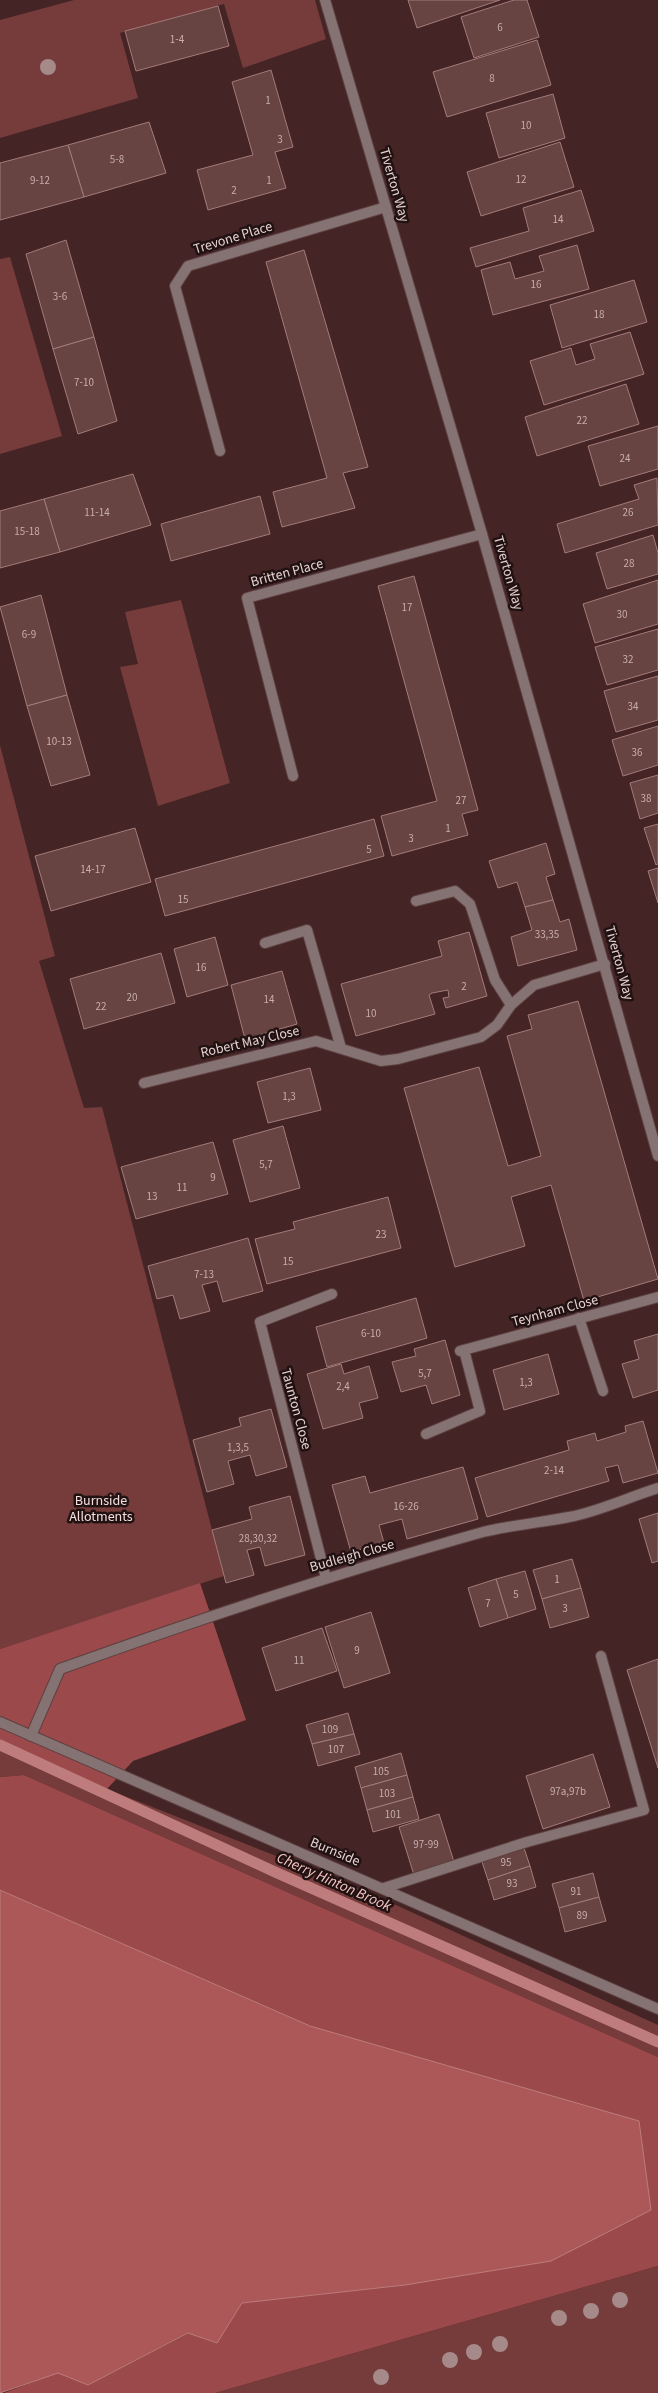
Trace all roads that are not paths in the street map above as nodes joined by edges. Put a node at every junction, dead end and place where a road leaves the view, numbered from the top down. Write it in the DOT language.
graph roads {
  1 [pos="325,0"];
  2 [pos="386,207"];
  3 [pos="220,451"];
  4 [pos="482,534"];
  5 [pos="293,776"];
  6 [pos="416,901"];
  7 [pos="265,942"];
  8 [pos="605,964"];
  9 [pos="511,1005"];
  10 [pos="341,1048"];
  11 [pos="144,1083"];
  12 [pos="658,1156"];
  13 [pos="332,1294"];
  14 [pos="658,1297"];
  15 [pos="580,1318"];
  16 [pos="603,1391"];
  17 [pos="426,1434"];
  18 [pos="658,1488"];
  19 [pos="326,1578"];
  20 [pos="601,1656"];
  21 [pos="0,1722"];
  22 [pos="31,1736"];
  23 [pos="384,1888"];
  24 [pos="658,2008"];
  1 -- 2 [label="street, Tiverton Way"];
  2 -- 3 [label="street, Trevone Place"];
  2 -- 4 [label="street, Tiverton Way"];
  4 -- 5 [label="street, Britten Place"];
  4 -- 8 [label="street, Tiverton Way"];
  6 -- 9 [label="street"];
  7 -- 10 [label="street"];
  8 -- 9 [label="street, Robert May Close"];
  8 -- 12 [label="street, Tiverton Way"];
  9 -- 10 [label="street, Robert May Close"];
  10 -- 11 [label="street, Robert May Close"];
  13 -- 19 [label="street, Taunton Close"];
  14 -- 15 [label="street, Teynham Close"];
  15 -- 16 [label="street"];
  15 -- 17 [label="street, Teynham Close"];
  18 -- 19 [label="street, Budleigh Close"];
  19 -- 22 [label="street, Budleigh Close"];
  20 -- 23 [label="street"];
  21 -- 22 [label="street, Burnside"];
  22 -- 23 [label="street, Burnside"];
  23 -- 24 [label="street, Burnside"];
}
